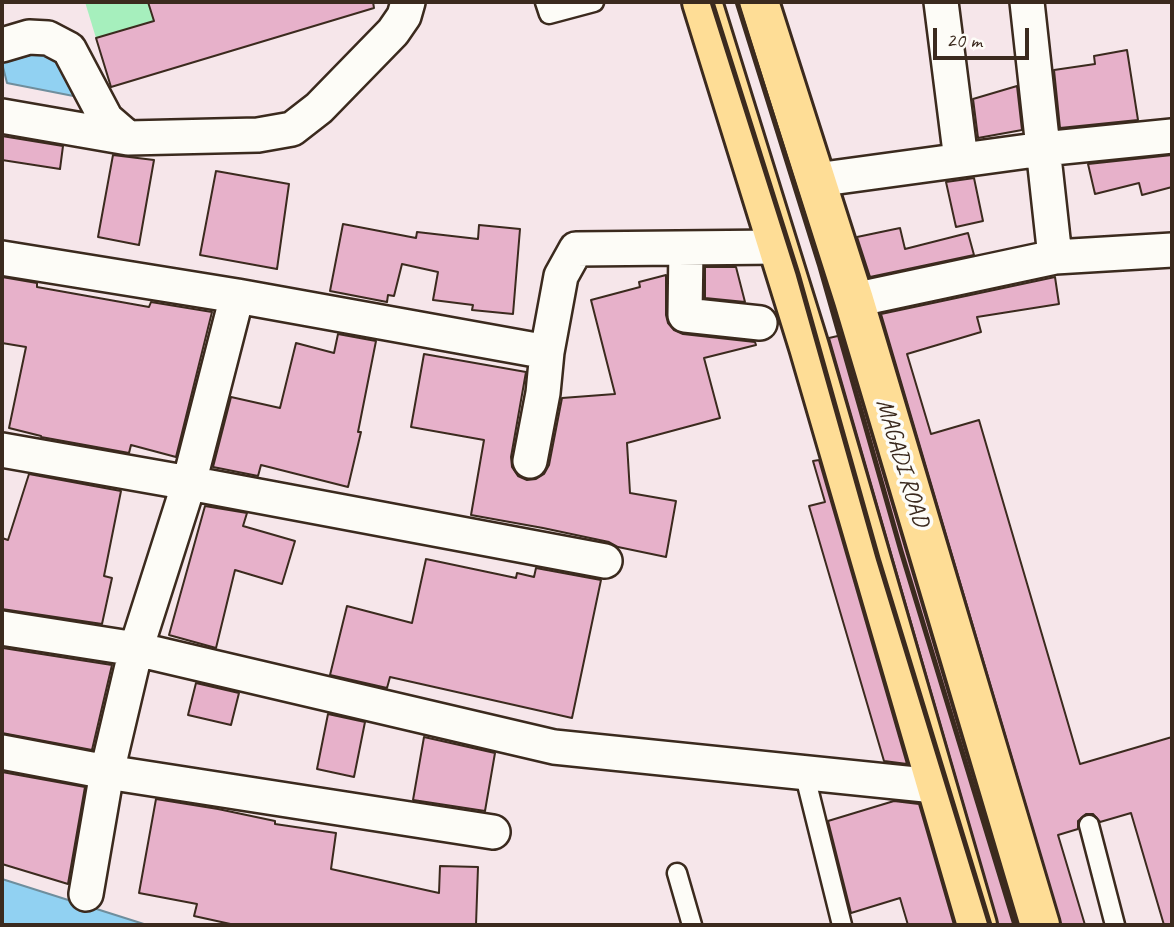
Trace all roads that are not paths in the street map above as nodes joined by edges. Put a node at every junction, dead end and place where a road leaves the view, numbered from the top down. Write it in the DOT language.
graph roads {
  1 [pos="408,2"];
  2 [pos="545,2"];
  3 [pos="594,2"];
  4 [pos="702,2"];
  5 [pos="759,2"];
  6 [pos="941,2"];
  7 [pos="1027,2"];
  8 [pos="2,45"];
  9 [pos="2,116"];
  10 [pos="1172,136"];
  11 [pos="128,138"];
  12 [pos="1043,149"];
  13 [pos="961,160"];
  14 [pos="816,180"];
  15 [pos="779,247"];
  16 [pos="686,248"];
  17 [pos="1172,250"];
  18 [pos="1055,257"];
  19 [pos="2,258"];
  20 [pos="237,296"];
  21 [pos="854,300"];
  22 [pos="760,323"];
  23 [pos="547,352"];
  24 [pos="2,450"];
  25 [pos="530,461"];
  26 [pos="189,483"];
  27 [pos="605,561"];
  28 [pos="2,628"];
  29 [pos="136,649"];
  30 [pos="2,752"];
  31 [pos="107,772"];
  32 [pos="804,772"];
  33 [pos="935,786"];
  34 [pos="1089,825"];
  35 [pos="494,832"];
  36 [pos="677,873"];
  37 [pos="86,894"];
  38 [pos="692,925"];
  39 [pos="842,925"];
  40 [pos="977,925"];
  41 [pos="1040,925"];
  42 [pos="1115,925"];
  1 -- 11 [label="street"];
  2 -- 3 [label="lane"];
  4 -- 15 [label="main road"];
  5 -- 14 [label="main road, MAGADI ROAD"];
  6 -- 13 [label="street"];
  7 -- 12 [label="street"];
  8 -- 11 [label="street"];
  9 -- 11 [label="street"];
  10 -- 12 [label="street"];
  12 -- 13 [label="street"];
  12 -- 18 [label="street"];
  13 -- 14 [label="street"];
  14 -- 21 [label="main road, MAGADI ROAD"];
  15 -- 16 [label="street"];
  15 -- 33 [label="main road"];
  16 -- 22 [label="street"];
  16 -- 23 [label="street"];
  17 -- 18 [label="street"];
  18 -- 21 [label="street"];
  19 -- 20 [label="street"];
  20 -- 23 [label="street"];
  20 -- 26 [label="street"];
  21 -- 41 [label="main road, MAGADI ROAD"];
  23 -- 25 [label="street"];
  24 -- 26 [label="street"];
  26 -- 27 [label="street"];
  26 -- 29 [label="street"];
  28 -- 29 [label="street"];
  29 -- 31 [label="street"];
  29 -- 32 [label="street"];
  30 -- 31 [label="street"];
  31 -- 35 [label="street"];
  31 -- 37 [label="street"];
  32 -- 33 [label="street"];
  32 -- 39 [label="lane"];
  33 -- 40 [label="main road"];
  34 -- 42 [label="lane"];
  36 -- 38 [label="lane"];
}
